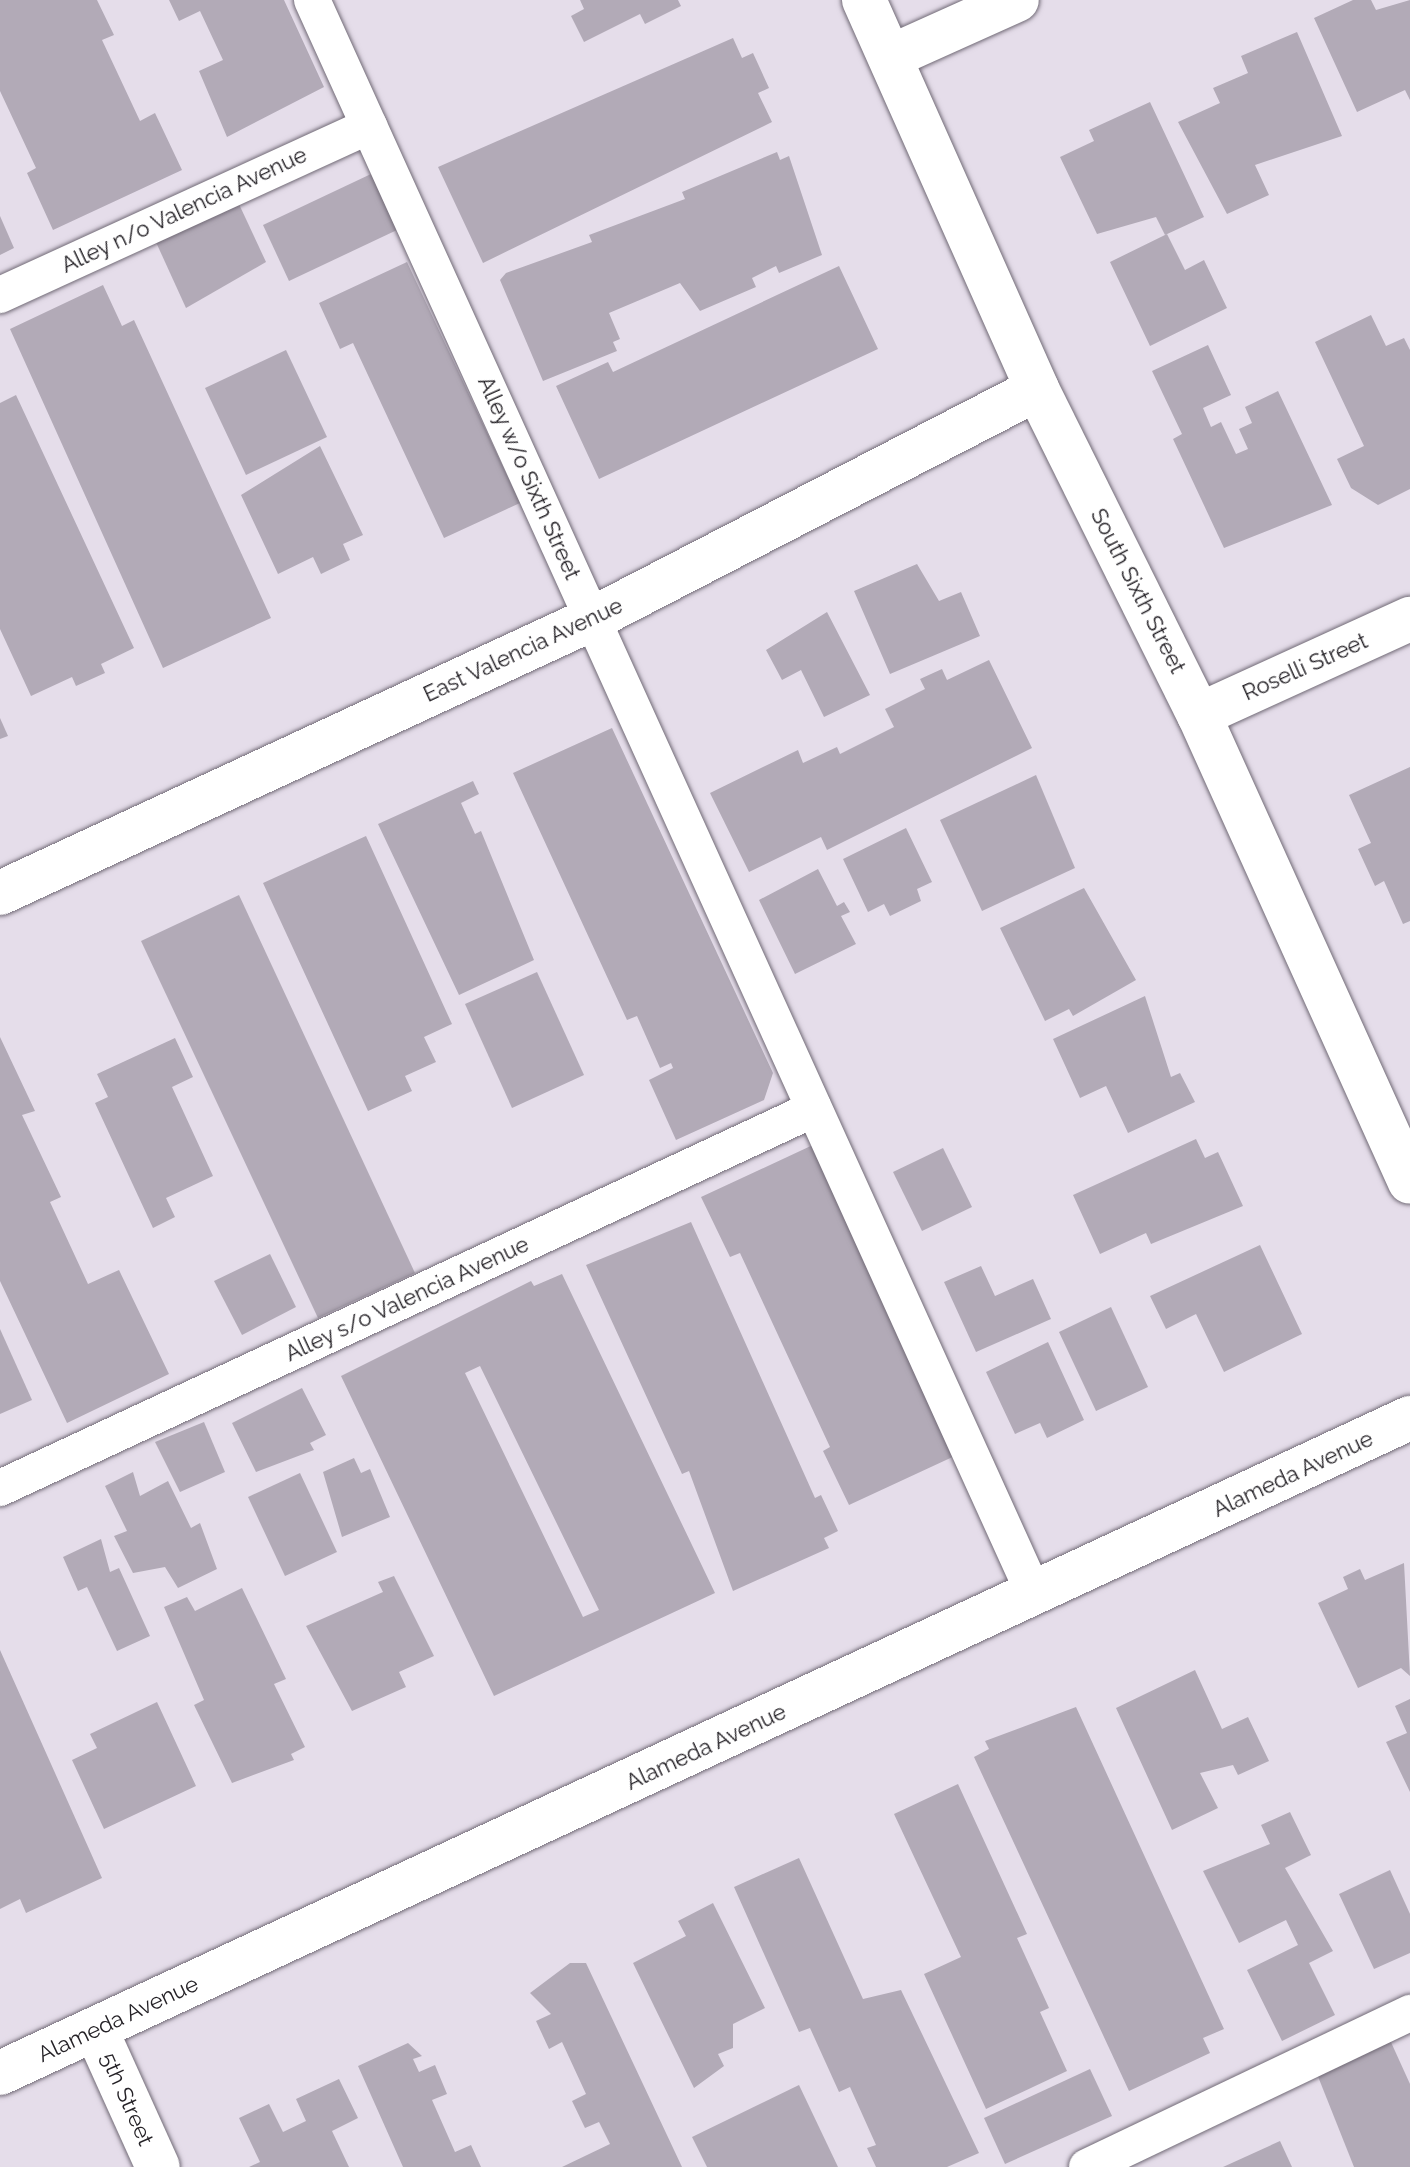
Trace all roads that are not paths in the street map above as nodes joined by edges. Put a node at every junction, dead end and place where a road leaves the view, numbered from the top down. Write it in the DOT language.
graph roads {
  1 [pos="312,0"];
  2 [pos="864,0"];
  3 [pos="1017,0"];
  4 [pos="890,57"];
  5 [pos="369,126"];
  6 [pos="0,295"];
  7 [pos="1037,389"];
  8 [pos="592,619"];
  9 [pos="1410,619"];
  10 [pos="1199,715"];
  11 [pos="0,893"];
  12 [pos="819,1120"];
  13 [pos="1410,1182"];
  14 [pos="1410,1418"];
  15 [pos="0,1488"];
  16 [pos="1035,1596"];
  17 [pos="1410,2013"];
  18 [pos="96,2030"];
  19 [pos="0,2073"];
  20 [pos="158,2167"];
  21 [pos="1087,2167"];
  1 -- 5 [label="lane, Alley w/o Sixth Street"];
  2 -- 4 [label="street, South Sixth Street"];
  3 -- 4 [label="street"];
  4 -- 7 [label="street, South Sixth Street"];
  5 -- 6 [label="lane, Alley n/o Valencia Avenue"];
  5 -- 8 [label="lane, Alley w/o Sixth Street"];
  7 -- 8 [label="street, East Valencia Avenue"];
  7 -- 10 [label="street, South Sixth Street"];
  8 -- 11 [label="street, East Valencia Avenue"];
  8 -- 12 [label="lane, Alley w/o Sixth Street"];
  9 -- 10 [label="street, Roselli Street"];
  10 -- 13 [label="street, South Sixth Street"];
  12 -- 15 [label="lane, Alley s/o Valencia Avenue"];
  12 -- 16 [label="lane, Alley w/o Sixth Street"];
  14 -- 16 [label="street, Alameda Avenue"];
  16 -- 18 [label="street, Alameda Avenue"];
  17 -- 21 [label="lane"];
  18 -- 19 [label="street, Alameda Avenue"];
  18 -- 20 [label="street, 5th Street"];
}
